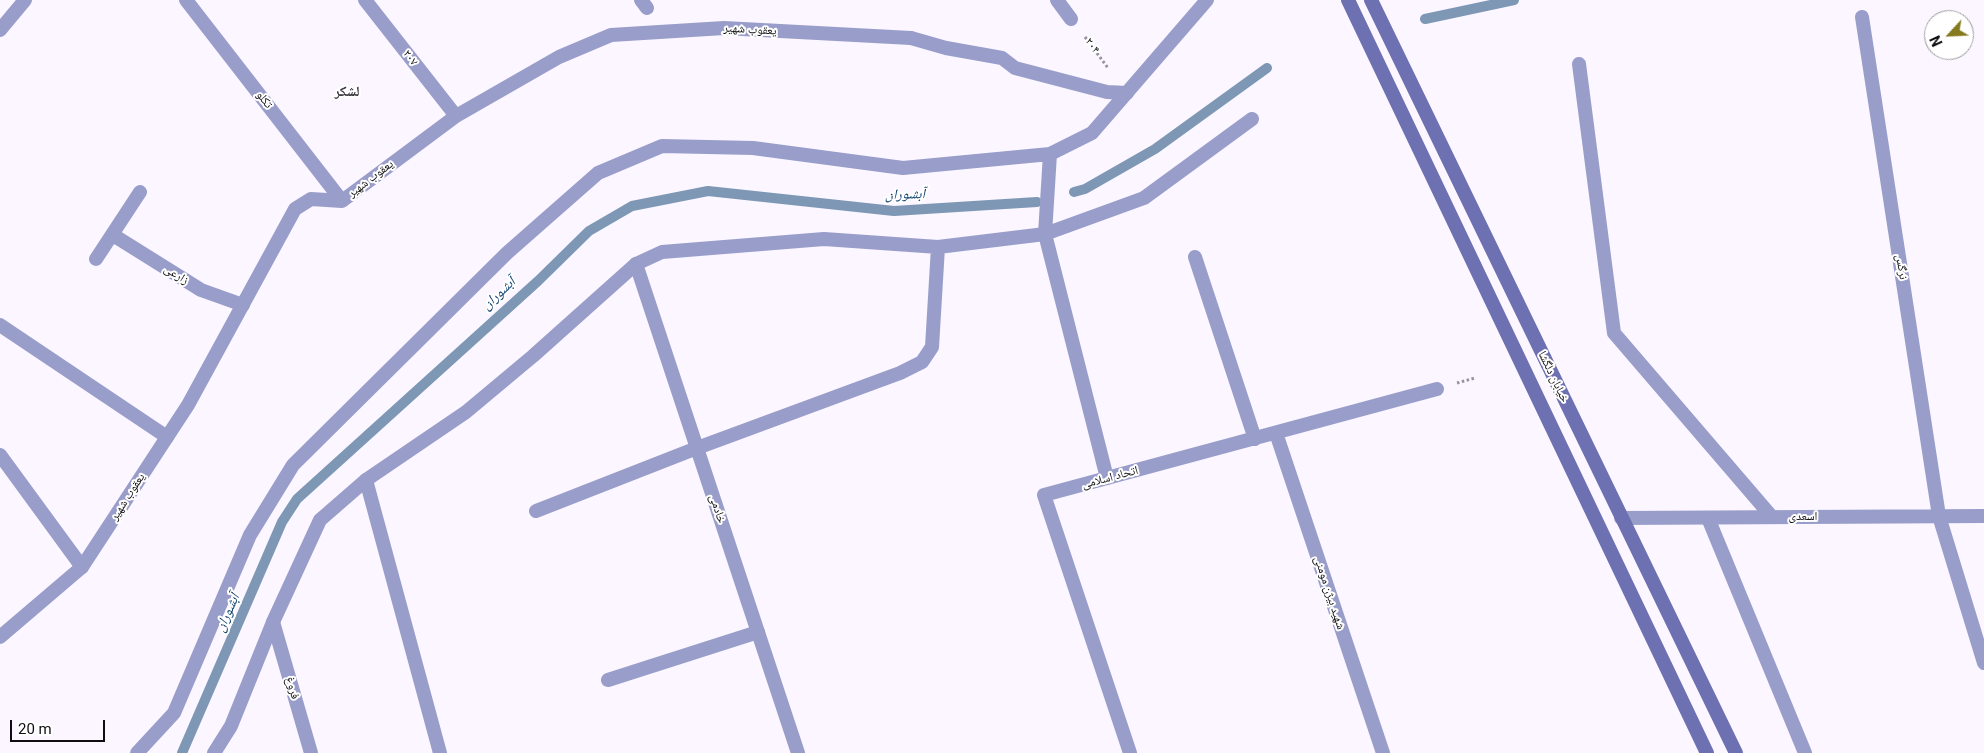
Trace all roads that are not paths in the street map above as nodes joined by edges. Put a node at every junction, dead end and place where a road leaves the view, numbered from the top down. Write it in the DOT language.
graph roads {
  1 [pos="26,0"];
  2 [pos="186,0"];
  3 [pos="365,0"];
  4 [pos="1056,0"];
  5 [pos="1208,0"];
  6 [pos="1348,0"];
  7 [pos="1371,0"];
  8 [pos="1862,17"];
  9 [pos="1071,19"];
  10 [pos="0,30"];
  11 [pos="1579,64"];
  12 [pos="1127,93"];
  13 [pos="456,116"];
  14 [pos="1252,119"];
  15 [pos="1050,154"];
  16 [pos="140,192"];
  17 [pos="342,201"];
  18 [pos="1045,234"];
  19 [pos="113,235"];
  20 [pos="938,247"];
  21 [pos="1195,257"];
  22 [pos="96,259"];
  23 [pos="636,264"];
  24 [pos="242,305"];
  25 [pos="0,325"];
  26 [pos="1437,389"];
  27 [pos="1276,433"];
  28 [pos="167,437"];
  29 [pos="1255,439"];
  30 [pos="697,448"];
  31 [pos="0,454"];
  32 [pos="1107,478"];
  33 [pos="366,480"];
  34 [pos="536,511"];
  35 [pos="1939,516"];
  36 [pos="1984,516"];
  37 [pos="1772,517"];
  38 [pos="1621,518"];
  39 [pos="1708,518"];
  40 [pos="82,567"];
  41 [pos="273,622"];
  42 [pos="758,632"];
  43 [pos="0,637"];
  44 [pos="1984,663"];
  45 [pos="608,680"];
  46 [pos="1705,752"];
  47 [pos="137,753"];
  48 [pos="214,753"];
  49 [pos="311,753"];
  50 [pos="440,753"];
  51 [pos="798,753"];
  52 [pos="1130,753"];
  53 [pos="1382,753"];
  54 [pos="1736,753"];
  55 [pos="1804,753"];
  1 -- 10 [label="street"];
  2 -- 17 [label="street, تکلو"];
  3 -- 13 [label="street, ۲۰۷"];
  4 -- 9 [label="street"];
  5 -- 12 [label="street"];
  6 -- 46 [label="main road, خیابان دلگشا"];
  7 -- 38 [label="main road, خیابان دلگشا"];
  8 -- 35 [label="street, نرگس"];
  11 -- 37 [label="street"];
  12 -- 13 [label="street, یعقوب شهیر"];
  12 -- 15 [label="street"];
  13 -- 17 [label="street, یعقوب شهیر"];
  14 -- 18 [label="street"];
  15 -- 18 [label="street"];
  15 -- 47 [label="street"];
  16 -- 19 [label="street"];
  17 -- 24 [label="street, یعقوب شهیر"];
  18 -- 20 [label="street"];
  18 -- 32 [label="street"];
  19 -- 22 [label="street"];
  19 -- 24 [label="street, زارعی"];
  20 -- 23 [label="street"];
  20 -- 30 [label="street"];
  21 -- 29 [label="street"];
  23 -- 30 [label="street, خادمی"];
  23 -- 33 [label="street"];
  24 -- 28 [label="street, یعقوب شهیر"];
  25 -- 28 [label="street"];
  26 -- 27 [label="street, اتحاد اسلامی"];
  27 -- 29 [label="street, اتحاد اسلامی"];
  27 -- 53 [label="street, شهید بیژن مومنی"];
  28 -- 40 [label="street, یعقوب شهیر"];
  29 -- 32 [label="street, اتحاد اسلامی"];
  30 -- 34 [label="street"];
  30 -- 42 [label="street, خادمی"];
  31 -- 40 [label="street"];
  32 -- 52 [label="street, اتحاد اسلامی"];
  33 -- 41 [label="street"];
  33 -- 50 [label="street"];
  35 -- 36 [label="street, اسعدی"];
  35 -- 37 [label="street, اسعدی"];
  35 -- 44 [label="street, نرگس"];
  37 -- 39 [label="street, اسعدی"];
  38 -- 39 [label="street, اسعدی"];
  38 -- 54 [label="main road, خیابان دلگشا"];
  39 -- 55 [label="street"];
  40 -- 43 [label="street, یعقوب شهیر"];
  41 -- 48 [label="street"];
  41 -- 49 [label="street, فروغ"];
  42 -- 45 [label="street"];
  42 -- 51 [label="street, خادمی"];
}
